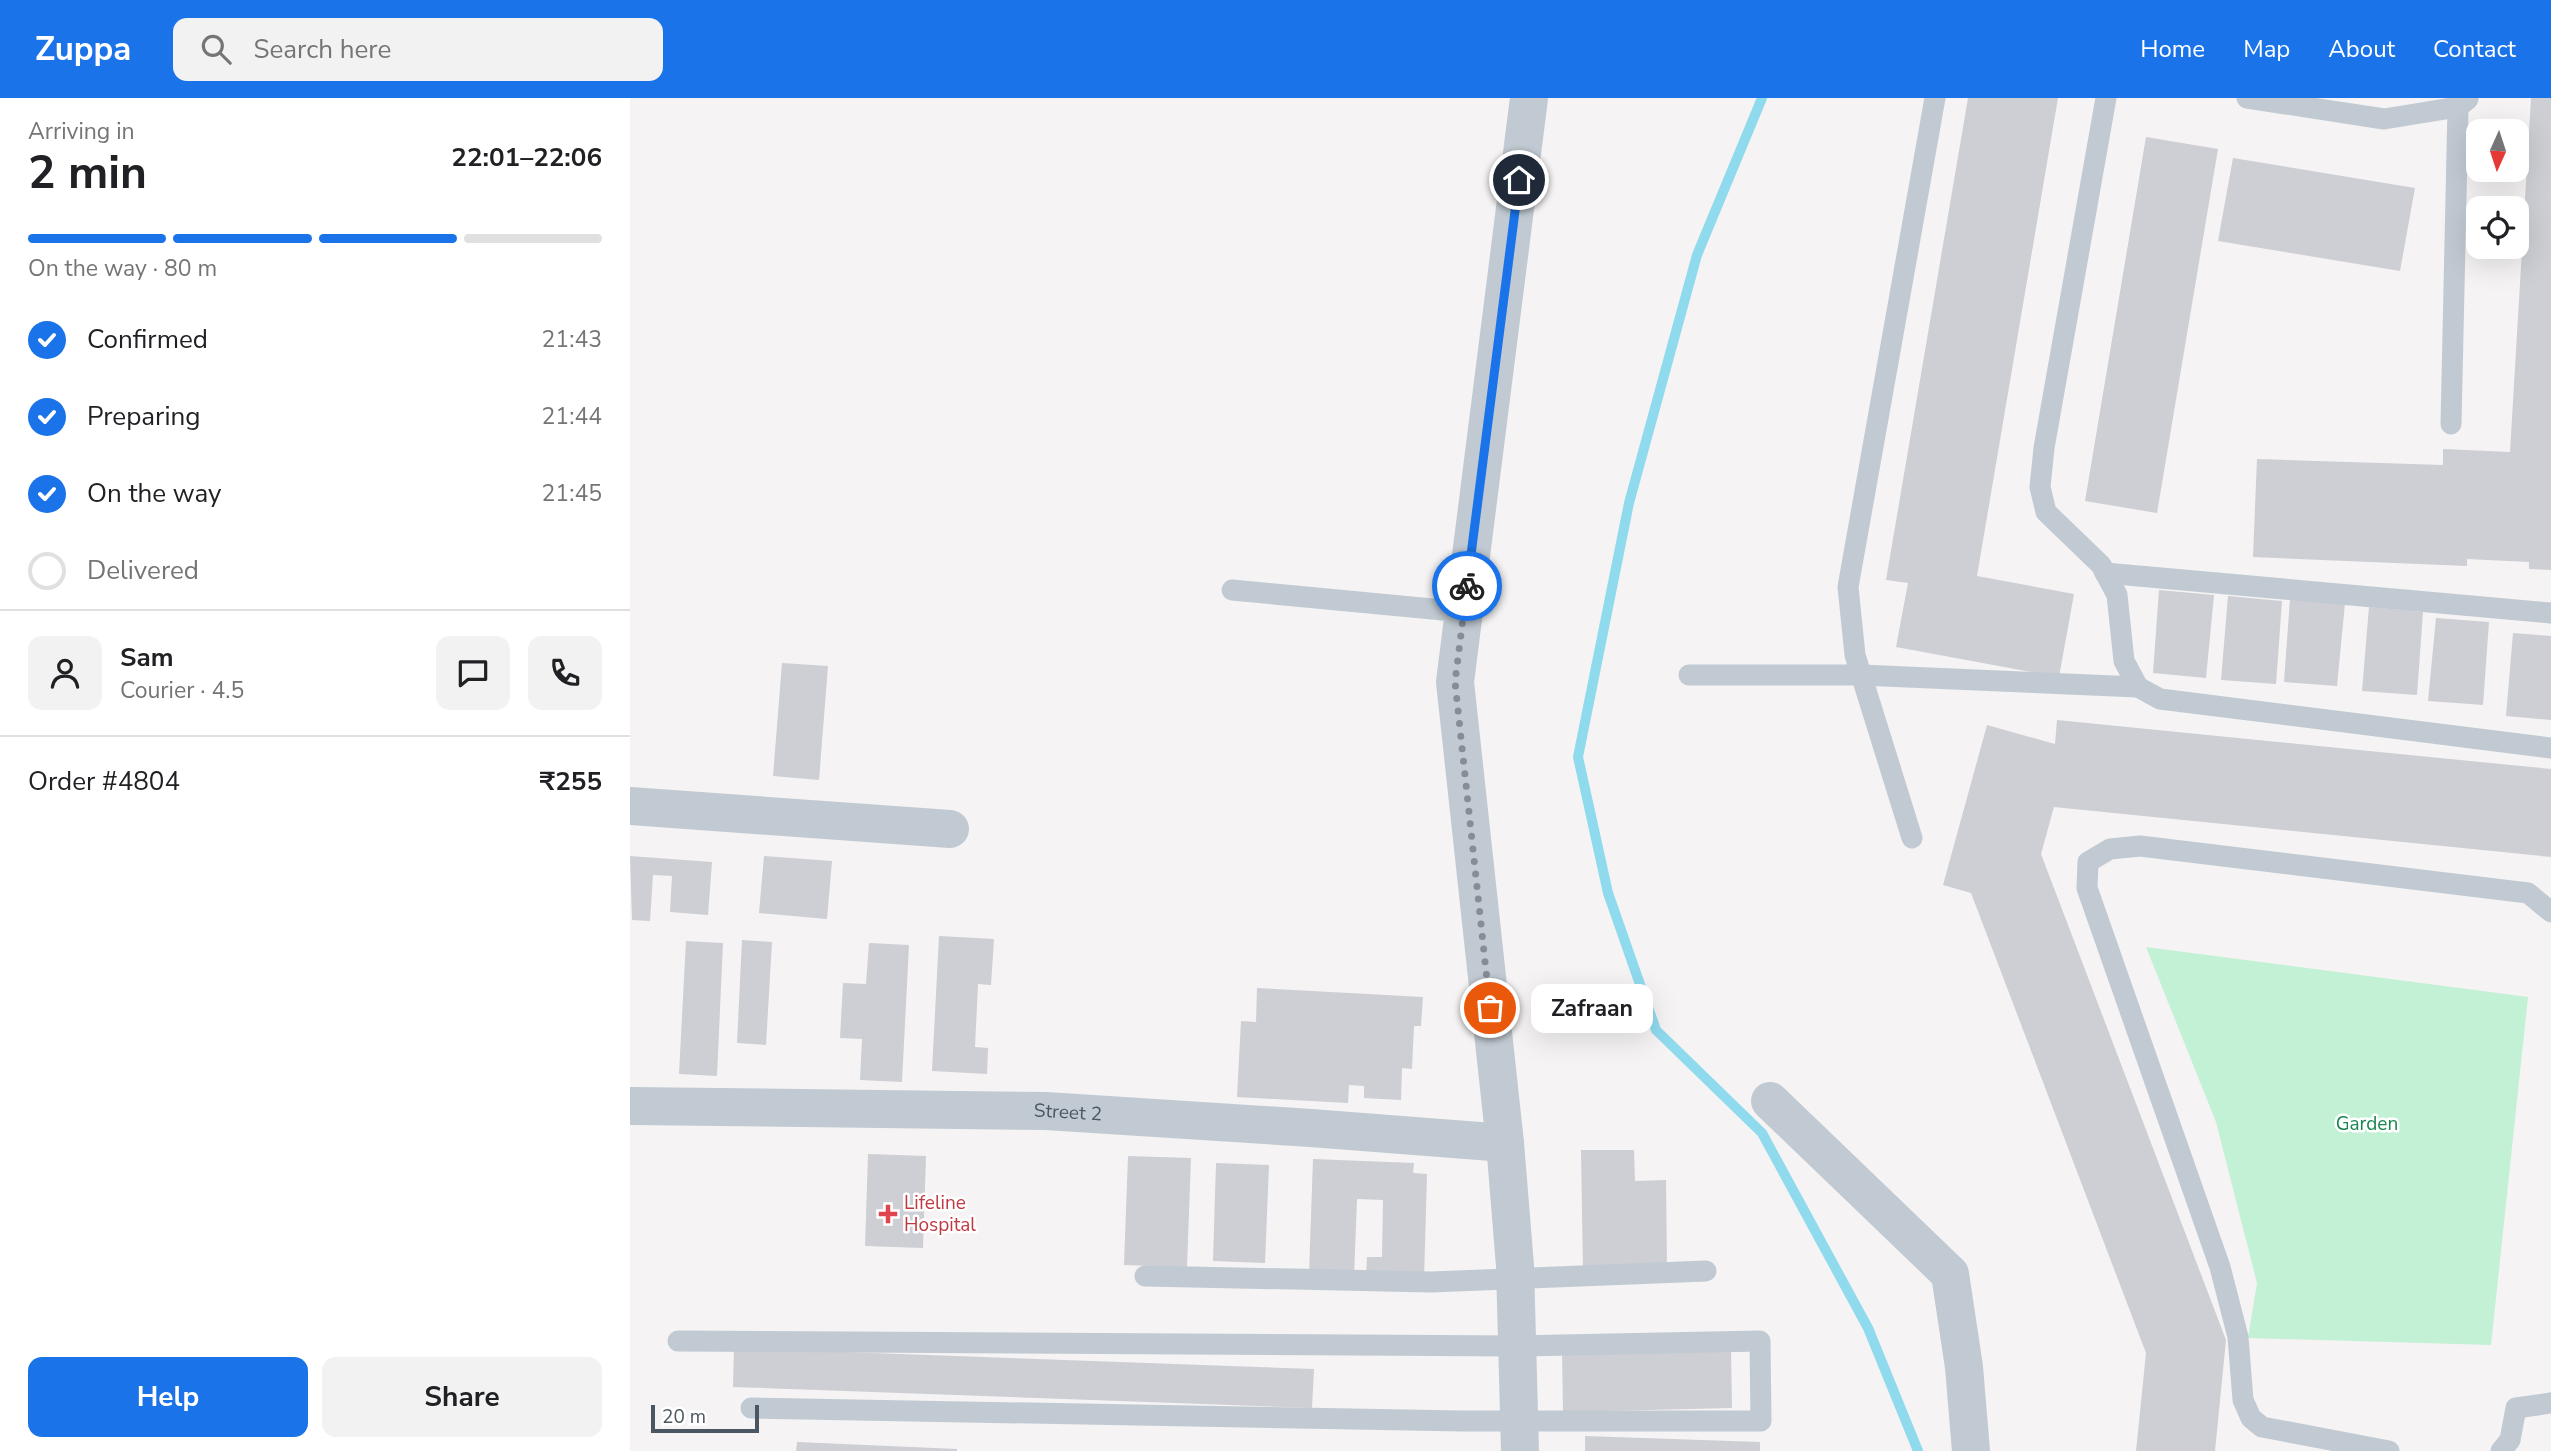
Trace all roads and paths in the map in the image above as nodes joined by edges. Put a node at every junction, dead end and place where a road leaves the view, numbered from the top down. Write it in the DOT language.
graph roads {
  1 [pos="1529,98"];
  2 [pos="1935,98"];
  3 [pos="2106,98"];
  4 [pos="2247,98"];
  5 [pos="2464,103"];
  6 [pos="2451,424"];
  7 [pos="2105,573"];
  8 [pos="1232,590"];
  9 [pos="1464,612"];
  10 [pos="2551,613"];
  11 [pos="1689,675"];
  12 [pos="1861,675"];
  13 [pos="2138,687"];
  14 [pos="2551,748"];
  15 [pos="630,806"];
  16 [pos="950,829"];
  17 [pos="1912,838"];
  18 [pos="2551,912"];
  19 [pos="1770,1101"];
  20 [pos="630,1105"];
  21 [pos="1505,1143"];
  22 [pos="1706,1271"];
  23 [pos="1145,1276"];
  24 [pos="1516,1280"];
  25 [pos="678,1341"];
  26 [pos="1517,1346"];
  27 [pos="2551,1403"];
  28 [pos="751,1408"];
  29 [pos="1520,1436"];
  30 [pos="1971,1451"];
  31 [pos="2389,1451"];
  32 [pos="2501,1451"];
  1 -- 9 [label="street"];
  2 -- 12 [label="lane"];
  3 -- 7 [label="lane"];
  4 -- 5 [label="lane"];
  5 -- 6 [label="lane"];
  7 -- 10 [label="lane"];
  7 -- 13 [label="lane"];
  8 -- 9 [label="lane"];
  9 -- 21 [label="street"];
  11 -- 12 [label="lane"];
  12 -- 13 [label="lane"];
  12 -- 17 [label="lane"];
  13 -- 14 [label="lane"];
  15 -- 16 [label="street"];
  18 -- 31 [label="lane"];
  19 -- 30 [label="street"];
  20 -- 21 [label="street, Street 2"];
  21 -- 24 [label="street"];
  22 -- 24 [label="lane"];
  23 -- 24 [label="lane"];
  24 -- 26 [label="street"];
  25 -- 26 [label="lane"];
  26 -- 29 [label="street"];
  26 -- 29 [label="lane"];
  27 -- 32 [label="lane"];
  28 -- 29 [label="lane"];
}
